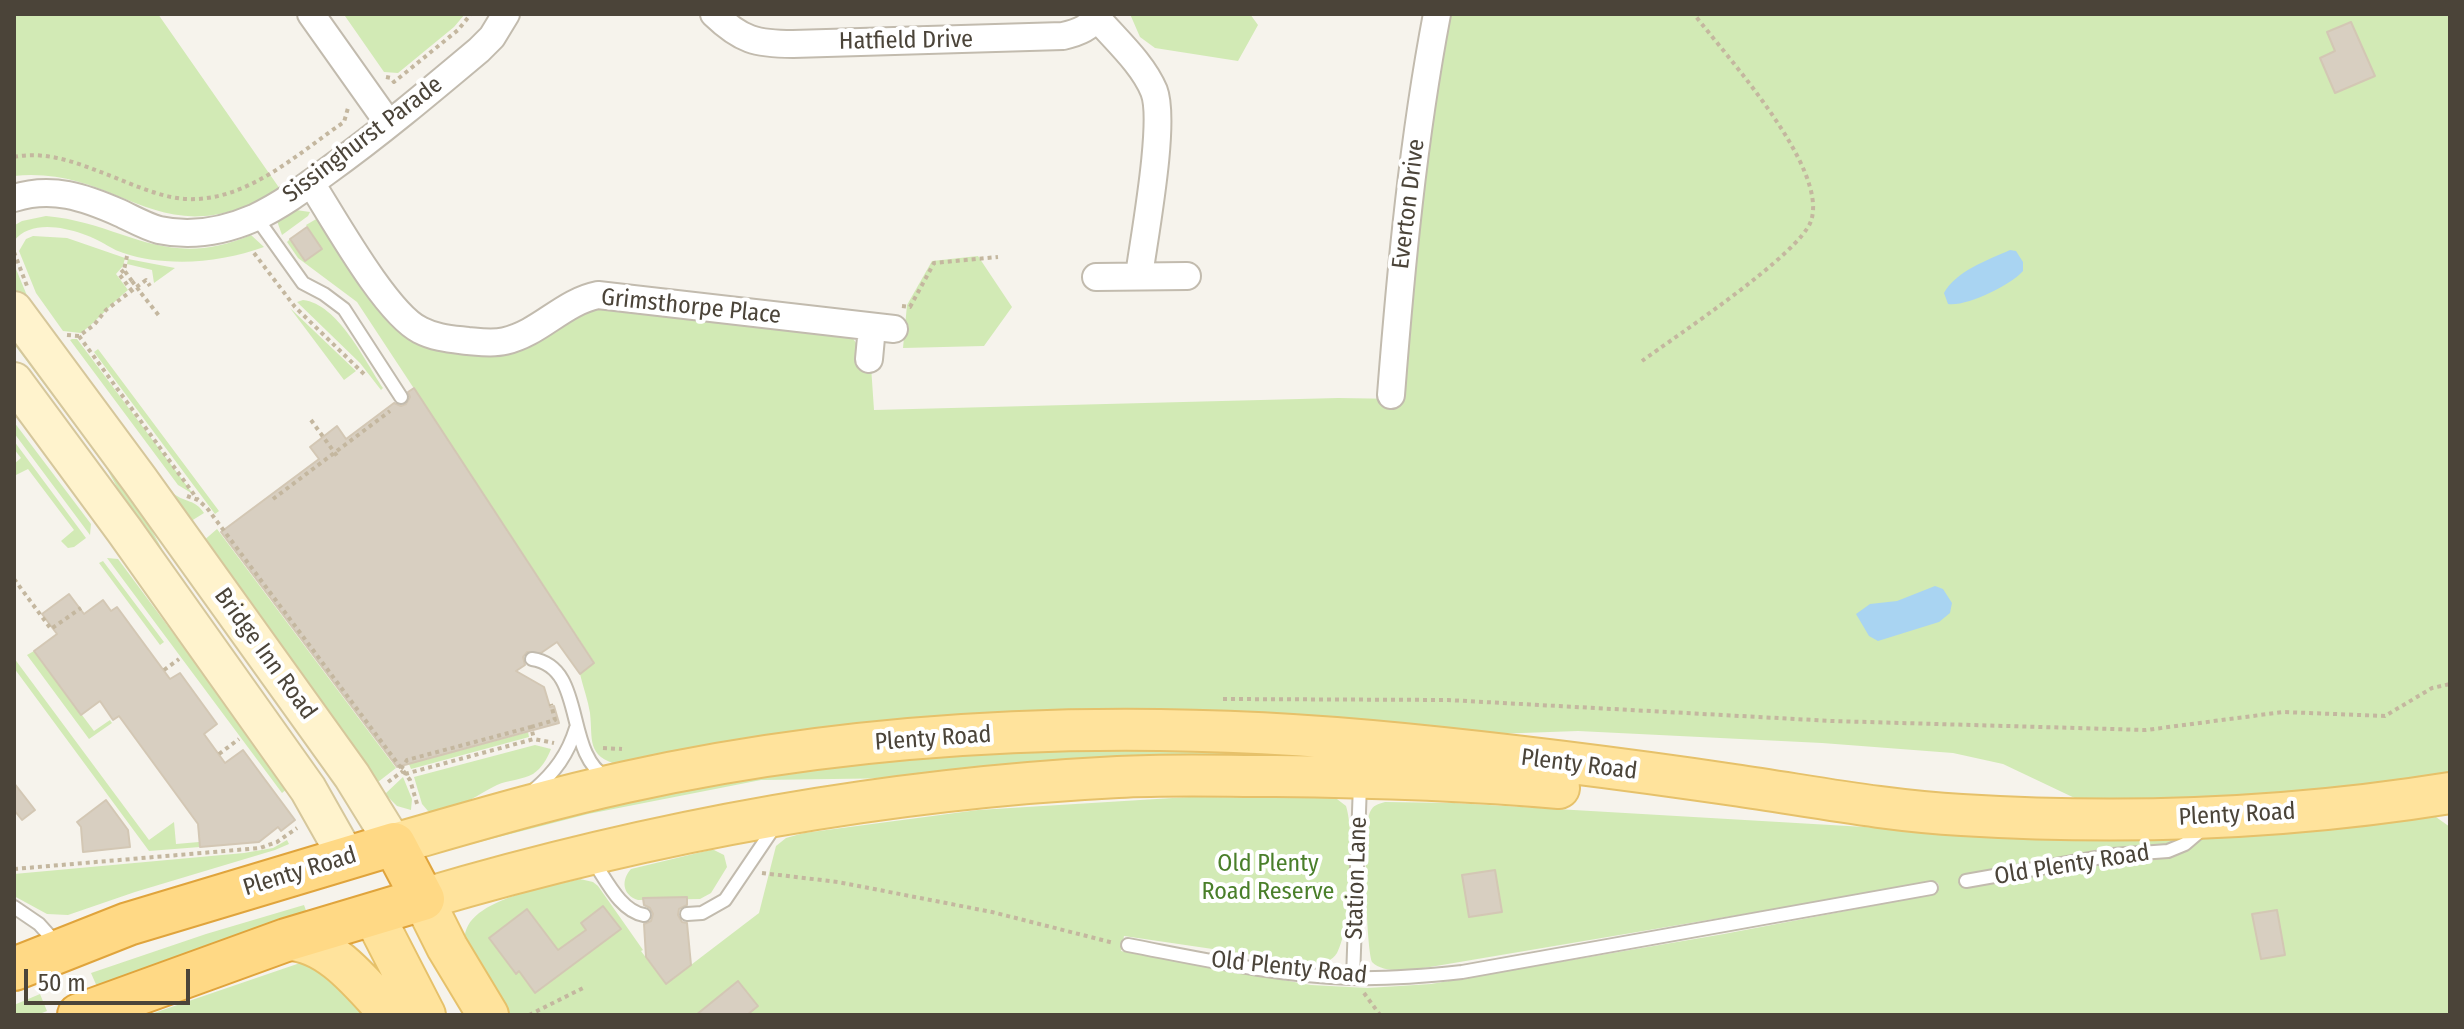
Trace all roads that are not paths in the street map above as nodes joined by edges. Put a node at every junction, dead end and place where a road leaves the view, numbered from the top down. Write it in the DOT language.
graph roads {
  1 [pos="311,14"];
  2 [pos="506,14"];
  3 [pos="714,14"];
  4 [pos="1437,14"];
  5 [pos="1092,21"];
  6 [pos="389,124"];
  7 [pos="311,183"];
  8 [pos="14,198"];
  9 [pos="256,217"];
  10 [pos="1139,276"];
  11 [pos="1187,276"];
  12 [pos="1096,277"];
  13 [pos="21,300"];
  14 [pos="869,359"];
  15 [pos="14,381"];
  16 [pos="1391,395"];
  17 [pos="401,397"];
  18 [pos="532,659"];
  19 [pos="576,728"];
  20 [pos="1360,777"];
  21 [pos="629,781"];
  22 [pos="2450,793"];
  23 [pos="1879,806"];
  24 [pos="511,810"];
  25 [pos="784,814"];
  26 [pos="2214,817"];
  27 [pos="394,844"];
  28 [pos="587,854"];
  29 [pos="347,858"];
  30 [pos="1966,881"];
  31 [pos="1931,888"];
  32 [pos="423,899"];
  33 [pos="14,907"];
  34 [pos="373,914"];
  35 [pos="687,914"];
  36 [pos="644,915"];
  37 [pos="286,940"];
  38 [pos="1128,945"];
  39 [pos="60,949"];
  40 [pos="14,969"];
  41 [pos="1353,978"];
  42 [pos="70,1015"];
  43 [pos="79,1015"];
  44 [pos="391,1015"];
  45 [pos="425,1015"];
  46 [pos="488,1015"];
  1 -- 6 [label="street"];
  2 -- 6 [label="street, Sissinghurst Parade"];
  3 -- 5 [label="street, Hatfield Drive"];
  4 -- 16 [label="street, Everton Drive"];
  5 -- 10 [label="street"];
  6 -- 7 [label="street, Sissinghurst Parade"];
  7 -- 9 [label="street, Sissinghurst Parade"];
  7 -- 14 [label="street, Grimsthorpe Place"];
  8 -- 9 [label="street, Sissinghurst Parade"];
  9 -- 17 [label="lane"];
  10 -- 11 [label="street"];
  10 -- 12 [label="street"];
  13 -- 27 [label="main road, Bridge Inn Road"];
  15 -- 29 [label="main road, Bridge Inn Road"];
  18 -- 19 [label="lane"];
  19 -- 21 [label="lane"];
  19 -- 24 [label="lane"];
  20 -- 23 [label="main road, Plenty Road"];
  20 -- 25 [label="main road, Plenty Road"];
  20 -- 41 [label="lane, Station Lane"];
  21 -- 23 [label="main road, Plenty Road"];
  21 -- 24 [label="main road, Plenty Road"];
  22 -- 26 [label="main road, Plenty Road"];
  23 -- 26 [label="main road, Plenty Road"];
  24 -- 27 [label="main road, Plenty Road"];
  25 -- 28 [label="main road, Plenty Road"];
  25 -- 35 [label="lane"];
  26 -- 30 [label="lane, Old Plenty Road"];
  27 -- 29 [label="highway, Plenty Road"];
  27 -- 32 [label="highway, Bridge Inn Road"];
  28 -- 32 [label="main road, Plenty Road"];
  28 -- 36 [label="lane"];
  29 -- 34 [label="highway, Bridge Inn Road"];
  29 -- 39 [label="highway, Plenty Road"];
  31 -- 41 [label="lane, Old Plenty Road"];
  32 -- 34 [label="highway, Plenty Road"];
  32 -- 46 [label="main road, Bridge Inn Road"];
  33 -- 39 [label="lane"];
  34 -- 37 [label="highway, Plenty Road"];
  34 -- 45 [label="main road, Bridge Inn Road"];
  37 -- 43 [label="highway, Plenty Road"];
  37 -- 44 [label="main road"];
  38 -- 41 [label="lane, Old Plenty Road"];
  39 -- 40 [label="highway, Plenty Road"];
  39 -- 42 [label="highway"];
}
